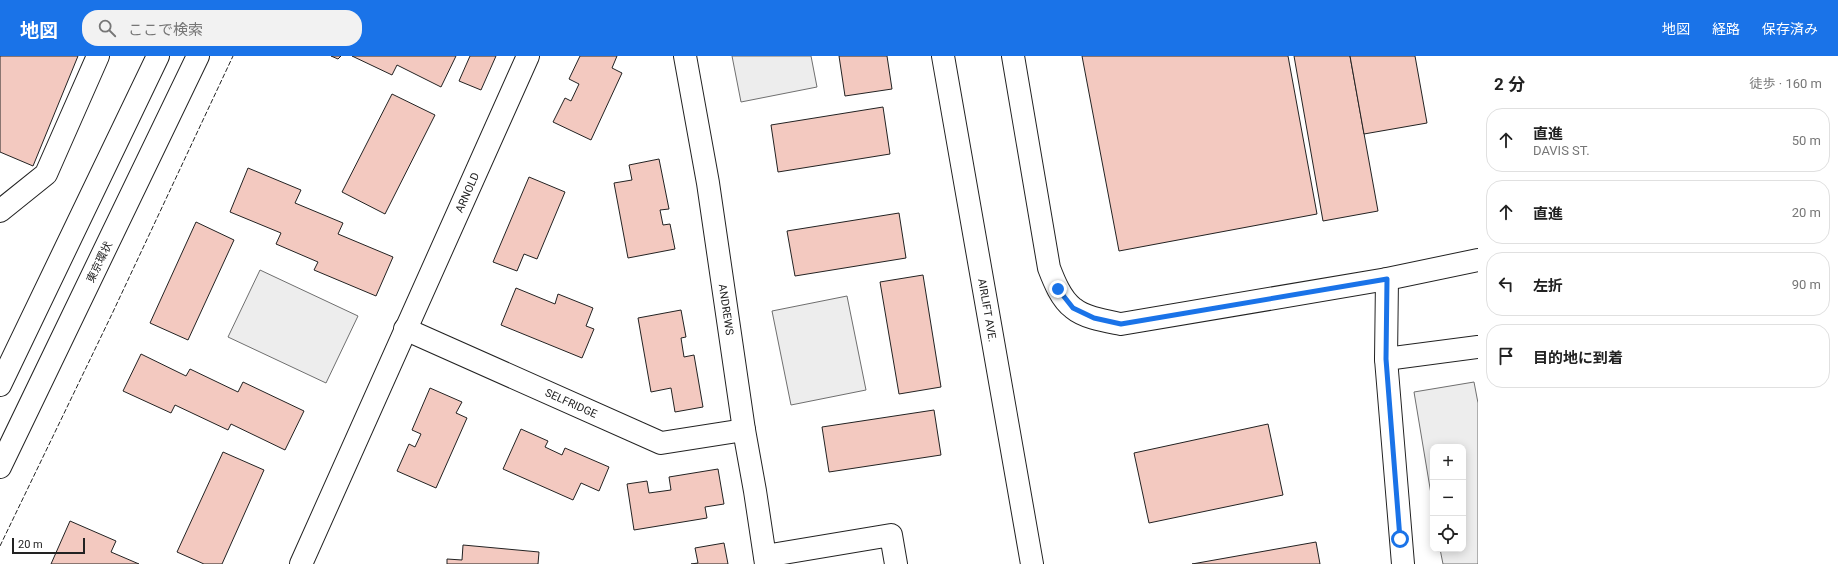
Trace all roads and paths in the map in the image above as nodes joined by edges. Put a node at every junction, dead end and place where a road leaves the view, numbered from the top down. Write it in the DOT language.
graph roads {
  1 [pos="98,56"];
  2 [pos="158,56"];
  3 [pos="198,56"];
  4 [pos="528,56"];
  5 [pos="685,56"];
  6 [pos="943,56"];
  7 [pos="1013,56"];
  8 [pos="0,211"];
  9 [pos="1478,260"];
  10 [pos="1387,279"];
  11 [pos="405,329"];
  12 [pos="1478,347"];
  13 [pos="1386,359"];
  14 [pos="0,383"];
  15 [pos="744,430"];
  16 [pos="0,467"];
  17 [pos="765,560"];
  18 [pos="301,564"];
  19 [pos="896,564"];
  20 [pos="1032,564"];
  21 [pos="1403,564"];
  1 -- 8 [label="main road"];
  2 -- 14 [label="main road"];
  3 -- 16 [label="main road, 東京環状"];
  4 -- 11 [label="main road, ARNOLD"];
  5 -- 15 [label="main road, ANDREWS"];
  6 -- 20 [label="main road, AIRLIFT AVE."];
  7 -- 10 [label="main road"];
  9 -- 10 [label="main road"];
  10 -- 13 [label="main road"];
  11 -- 15 [label="main road, SELFRIDGE"];
  11 -- 18 [label="main road, ARNOLD"];
  12 -- 13 [label="main road"];
  13 -- 21 [label="main road"];
  15 -- 17 [label="main road, ANDREWS"];
  17 -- 19 [label="main road"];
}
